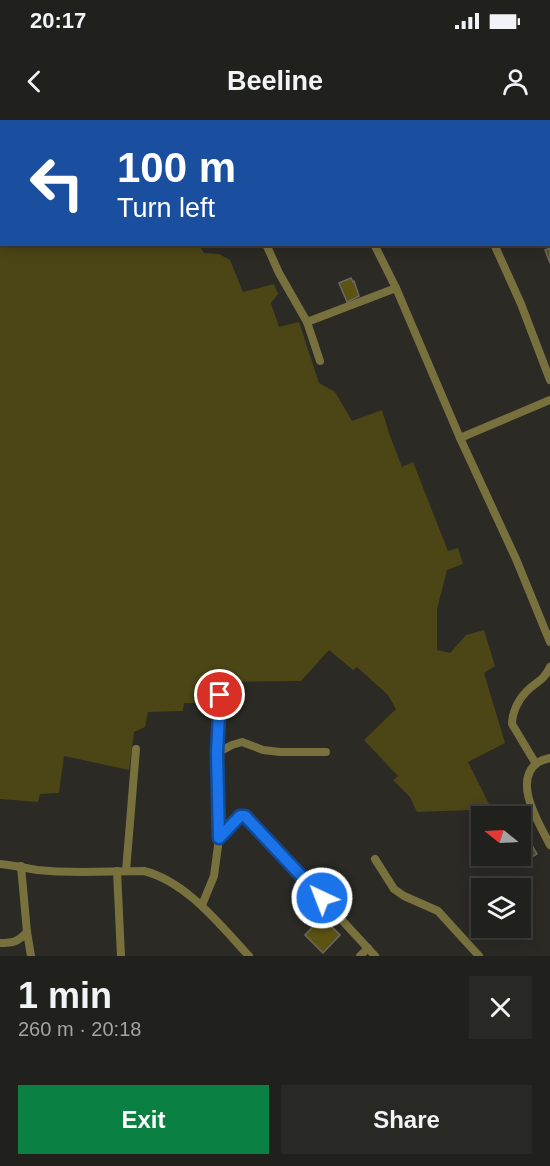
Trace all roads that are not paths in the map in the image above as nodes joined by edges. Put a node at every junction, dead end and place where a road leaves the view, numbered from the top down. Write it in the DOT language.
graph roads {
  1 [pos="267,246"];
  2 [pos="375,246"];
  3 [pos="495,246"];
  4 [pos="396,288"];
  5 [pos="307,322"];
  6 [pos="320,361"];
  7 [pos="550,380"];
  8 [pos="550,400"];
  9 [pos="460,438"];
  10 [pos="550,642"];
  11 [pos="550,667"];
  12 [pos="220,695"];
  13 [pos="136,749"];
  14 [pos="217,753"];
  15 [pos="326,753"];
  16 [pos="550,758"];
  17 [pos="536,764"];
  18 [pos="219,838"];
  19 [pos="550,845"];
  20 [pos="375,859"];
  21 [pos="0,864"];
  22 [pos="21,866"];
  23 [pos="117,871"];
  24 [pos="126,871"];
  25 [pos="202,905"];
  26 [pos="27,933"];
  27 [pos="0,942"];
  28 [pos="368,948"];
  29 [pos="31,956"];
  30 [pos="121,956"];
  31 [pos="249,956"];
  32 [pos="360,956"];
  33 [pos="375,956"];
  34 [pos="479,956"];
  1 -- 5 [label="street"];
  2 -- 4 [label="street"];
  3 -- 7 [label="street"];
  4 -- 5 [label="street"];
  4 -- 9 [label="street"];
  5 -- 6 [label="street"];
  8 -- 9 [label="street"];
  9 -- 10 [label="street"];
  11 -- 17 [label="street"];
  12 -- 14 [label="street"];
  13 -- 24 [label="street"];
  14 -- 15 [label="street"];
  14 -- 18 [label="street"];
  16 -- 17 [label="street"];
  17 -- 19 [label="street"];
  18 -- 25 [label="street"];
  18 -- 28 [label="street"];
  20 -- 34 [label="street"];
  21 -- 22 [label="street"];
  22 -- 23 [label="street"];
  22 -- 26 [label="street"];
  23 -- 24 [label="street"];
  23 -- 30 [label="street"];
  24 -- 25 [label="street"];
  25 -- 31 [label="street"];
  26 -- 27 [label="street"];
  26 -- 29 [label="street"];
  28 -- 32 [label="street"];
  28 -- 33 [label="street"];
}
